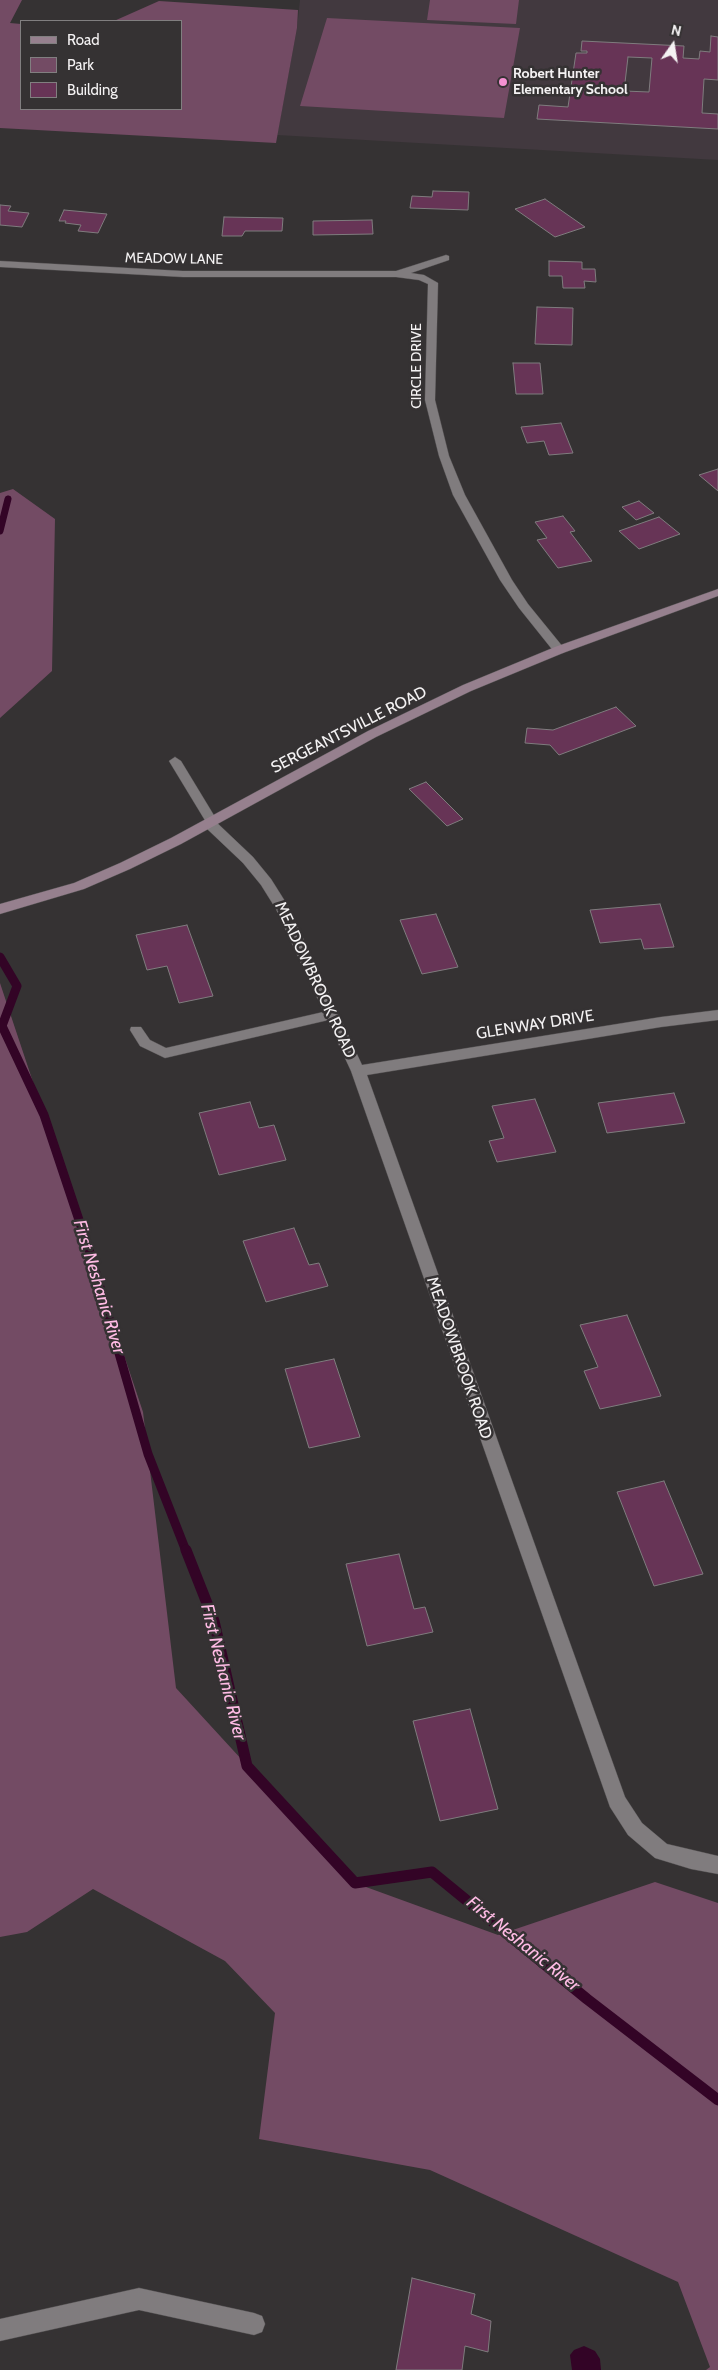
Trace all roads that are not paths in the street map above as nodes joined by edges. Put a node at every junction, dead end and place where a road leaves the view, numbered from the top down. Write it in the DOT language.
graph roads {
  1 [pos="446,258"];
  2 [pos="0,264"];
  3 [pos="349,274"];
  4 [pos="396,274"];
  5 [pos="718,592"];
  6 [pos="559,650"];
  7 [pos="175,761"];
  8 [pos="210,822"];
  9 [pos="0,909"];
  10 [pos="332,1015"];
  11 [pos="718,1015"];
  12 [pos="136,1030"];
  13 [pos="358,1071"];
  14 [pos="718,1864"];
  15 [pos="254,2324"];
  16 [pos="0,2330"];
  1 -- 4 [label="street"];
  2 -- 3 [label="street, MEADOW LANE"];
  3 -- 4 [label="street, CIRCLE DRIVE"];
  4 -- 6 [label="street, CIRCLE DRIVE"];
  5 -- 6 [label="main road, SERGEANTSVILLE ROAD"];
  6 -- 8 [label="main road, SERGEANTSVILLE ROAD"];
  7 -- 8 [label="lane"];
  8 -- 9 [label="main road, SERGEANTSVILLE ROAD"];
  8 -- 10 [label="street, MEADOWBROOK ROAD"];
  10 -- 12 [label="lane"];
  10 -- 13 [label="street, MEADOWBROOK ROAD"];
  11 -- 13 [label="street, GLENWAY DRIVE"];
  13 -- 14 [label="street, MEADOWBROOK ROAD"];
  15 -- 16 [label="street"];
}
